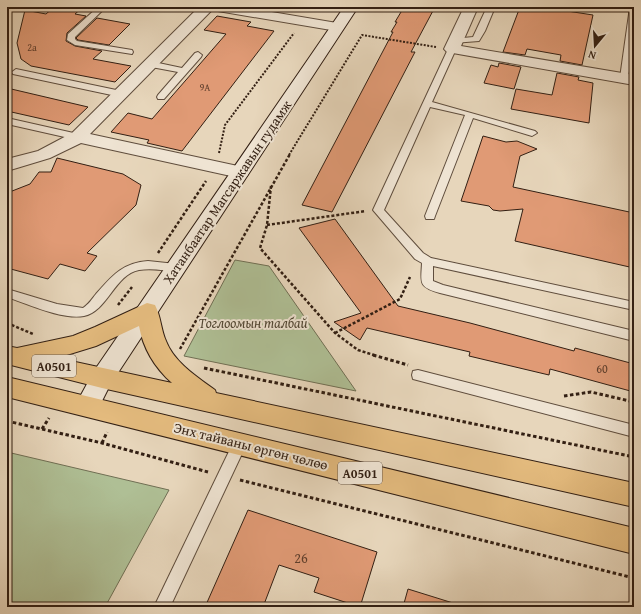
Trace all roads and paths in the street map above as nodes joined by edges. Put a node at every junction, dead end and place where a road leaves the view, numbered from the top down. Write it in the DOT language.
graph roads {
  1 [pos="102,7"];
  2 [pos="207,7"];
  3 [pos="216,7"];
  4 [pos="351,7"];
  5 [pos="470,7"];
  6 [pos="491,7"];
  7 [pos="634,7"];
  8 [pos="302,21"];
  9 [pos="337,27"];
  10 [pos="632,40"];
  11 [pos="454,45"];
  12 [pos="129,52"];
  13 [pos="198,55"];
  14 [pos="149,64"];
  15 [pos="184,71"];
  16 [pos="16,72"];
  17 [pos="629,79"];
  18 [pos="121,94"];
  19 [pos="161,97"];
  20 [pos="427,103"];
  21 [pos="470,114"];
  22 [pos="7,122"];
  23 [pos="532,134"];
  24 [pos="78,137"];
  25 [pos="7,166"];
  26 [pos="216,167"];
  27 [pos="240,172"];
  28 [pos="272,184"];
  29 [pos="378,210"];
  30 [pos="430,216"];
  31 [pos="267,225"];
  32 [pos="424,258"];
  33 [pos="149,264"];
  34 [pos="176,268"];
  35 [pos="7,293"];
  36 [pos="634,306"];
  37 [pos="114,310"];
  38 [pos="148,311"];
  39 [pos="335,333"];
  40 [pos="634,336"];
  41 [pos="177,355"];
  42 [pos="9,356"];
  43 [pos="406,364"];
  44 [pos="196,367"];
  45 [pos="418,375"];
  46 [pos="102,378"];
  47 [pos="7,387"];
  48 [pos="212,402"];
  49 [pos="87,406"];
  50 [pos="7,421"];
  51 [pos="634,431"];
  52 [pos="240,444"];
  53 [pos="634,457"];
  54 [pos="225,476"];
  55 [pos="634,495"];
  56 [pos="634,541"];
  57 [pos="634,578"];
  58 [pos="162,607"];
  1 -- 12 [label="lane"];
  2 -- 14 [label="street"];
  3 -- 8 [label="street"];
  4 -- 9 [label="street, Хатанбаатар Магсаржавын гудамж"];
  5 -- 11 [label="street"];
  6 -- 11 [label="lane"];
  7 -- 10 [label="lane"];
  8 -- 9 [label="street"];
  8 -- 26 [label="path"];
  9 -- 27 [label="street, Хатанбаатар Магсаржавын гудамж"];
  10 -- 17 [label="lane"];
  11 -- 17 [label="street"];
  11 -- 20 [label="lane"];
  11 -- 28 [label="path"];
  13 -- 15 [label="lane"];
  14 -- 15 [label="lane"];
  14 -- 18 [label="street"];
  15 -- 19 [label="lane"];
  16 -- 18 [label="lane"];
  18 -- 24 [label="street"];
  20 -- 21 [label="lane"];
  20 -- 29 [label="lane"];
  21 -- 23 [label="lane"];
  21 -- 30 [label="lane"];
  22 -- 24 [label="lane"];
  24 -- 25 [label="street"];
  24 -- 26 [label="street"];
  26 -- 27 [label="street"];
  26 -- 33 [label="path"];
  27 -- 34 [label="street, Хатанбаатар Магсаржавын гудамж"];
  28 -- 31 [label="path"];
  28 -- 41 [label="path"];
  29 -- 31 [label="path"];
  29 -- 32 [label="lane"];
  31 -- 39 [label="path"];
  32 -- 36 [label="lane"];
  32 -- 39 [label="path"];
  32 -- 40 [label="lane"];
  33 -- 34 [label="lane"];
  33 -- 35 [label="lane"];
  33 -- 37 [label="path"];
  34 -- 38 [label="street, Хатанбаатар Магсаржавын гудамж"];
  38 -- 42 [label="highway"];
  38 -- 46 [label="street, Хатанбаатар Магсаржавын гудамж"];
  38 -- 48 [label="highway"];
  39 -- 43 [label="path"];
  42 -- 46 [label="highway, A0501"];
  44 -- 53 [label="path"];
  45 -- 51 [label="lane"];
  46 -- 48 [label="highway, A0501"];
  46 -- 49 [label="street, Хатанбаатар Магсаржавын гудамж"];
  47 -- 49 [label="highway, Энх тайваны өргөн чөлөө / A0501"];
  48 -- 55 [label="highway, A0501"];
  49 -- 52 [label="highway, Энх тайваны өргөн чөлөө / A0501"];
  50 -- 54 [label="path"];
  52 -- 54 [label="lane"];
  52 -- 56 [label="highway, Энх тайваны өргөн чөлөө / A0501"];
  54 -- 57 [label="path"];
  54 -- 58 [label="lane"];
}
